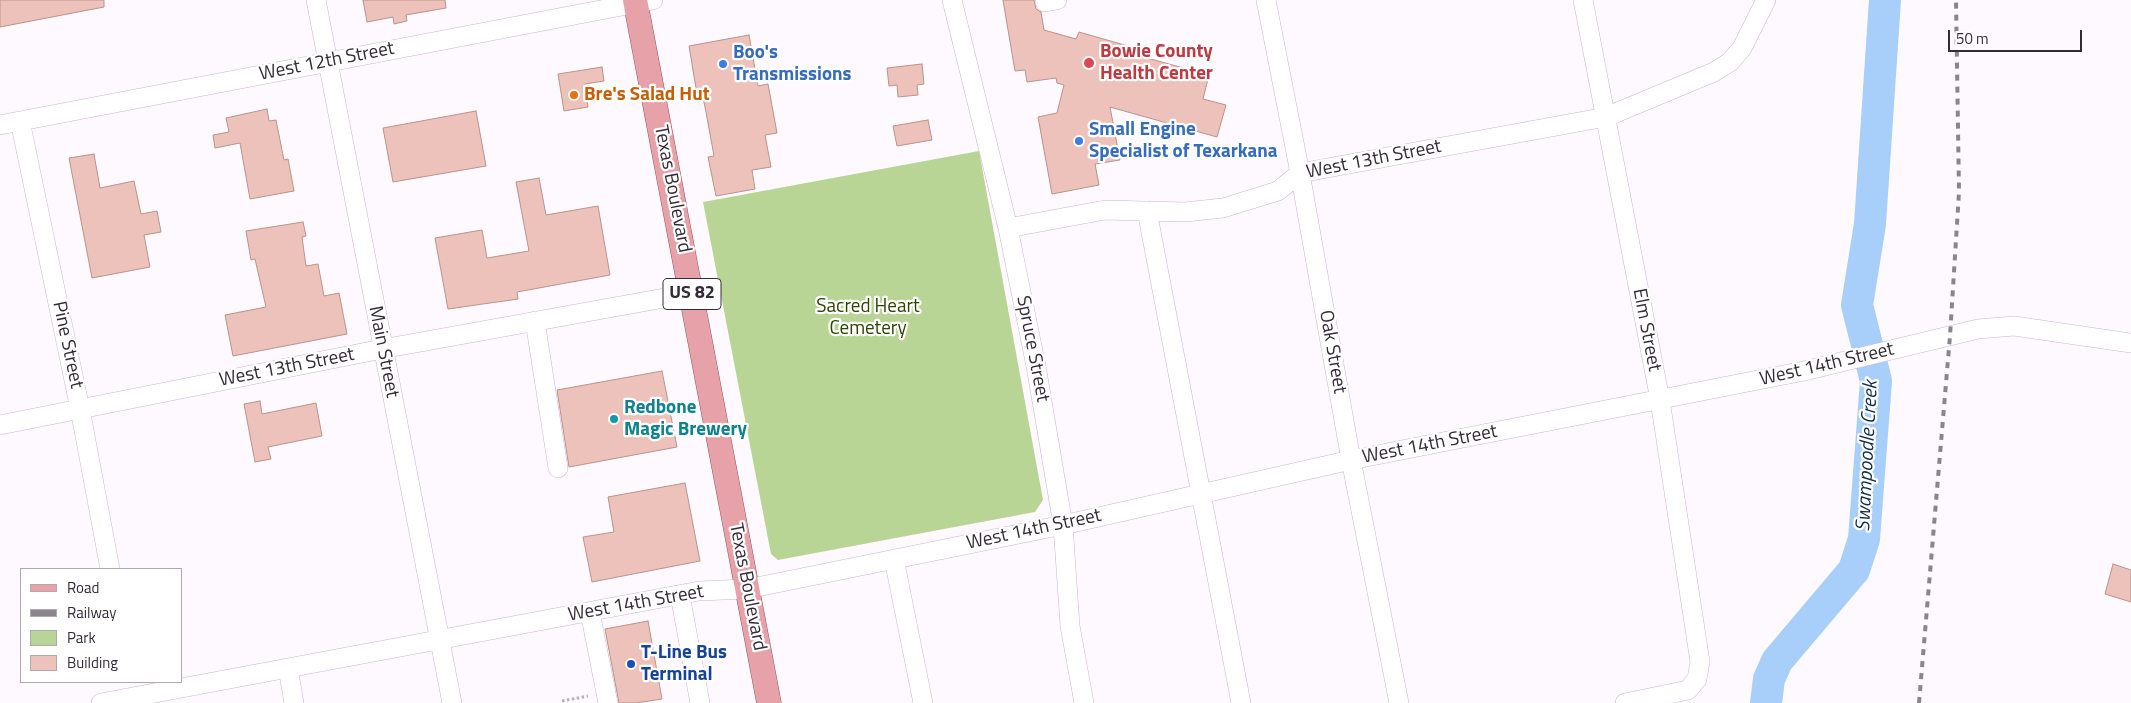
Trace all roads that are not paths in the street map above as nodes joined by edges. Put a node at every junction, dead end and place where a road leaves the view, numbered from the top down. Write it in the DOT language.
graph roads {
  1 [pos="316,0"];
  2 [pos="952,0"];
  3 [pos="1266,0"];
  4 [pos="1583,0"];
  5 [pos="1766,0"];
  6 [pos="641,1"];
  7 [pos="328,61"];
  8 [pos="1606,117"];
  9 [pos="20,121"];
  10 [pos="0,125"];
  11 [pos="1300,173"];
  12 [pos="1147,211"];
  13 [pos="1008,228"];
  14 [pos="692,293"];
  15 [pos="536,321"];
  16 [pos="2131,343"];
  17 [pos="382,349"];
  18 [pos="1660,400"];
  19 [pos="80,410"];
  20 [pos="0,425"];
  21 [pos="1351,460"];
  22 [pos="558,468"];
  23 [pos="1201,494"];
  24 [pos="1063,525"];
  25 [pos="894,559"];
  26 [pos="110,568"];
  27 [pos="747,589"];
  28 [pos="680,594"];
  29 [pos="590,612"];
  30 [pos="440,640"];
  31 [pos="288,668"];
  32 [pos="133,694"];
  33 [pos="606,698"];
  34 [pos="101,703"];
  35 [pos="294,703"];
  36 [pos="452,703"];
  37 [pos="700,703"];
  38 [pos="769,703"];
  39 [pos="923,703"];
  40 [pos="1084,703"];
  41 [pos="1241,703"];
  42 [pos="1400,703"];
  43 [pos="1625,703"];
  1 -- 7 [label="street, Main Street"];
  2 -- 13 [label="street, Spruce Street"];
  3 -- 11 [label="street, Oak Street"];
  4 -- 8 [label="street, Elm Street"];
  5 -- 8 [label="street, West 13th Street"];
  6 -- 7 [label="street, West 12th Street"];
  6 -- 14 [label="main road, Texas Boulevard / US 82"];
  7 -- 9 [label="street, West 12th Street"];
  7 -- 17 [label="street, Main Street"];
  8 -- 11 [label="street, West 13th Street"];
  8 -- 18 [label="street, Elm Street"];
  9 -- 10 [label="street, West 12th Street"];
  9 -- 19 [label="street, Pine Street"];
  11 -- 12 [label="street, West 13th Street"];
  11 -- 21 [label="street, Oak Street"];
  12 -- 13 [label="street, West 13th Street"];
  12 -- 23 [label="street"];
  13 -- 24 [label="street, Spruce Street"];
  14 -- 15 [label="street, West 13th Street"];
  14 -- 27 [label="main road, Texas Boulevard / US 82"];
  15 -- 17 [label="street, West 13th Street"];
  15 -- 22 [label="street"];
  16 -- 18 [label="street, West 14th Street"];
  17 -- 19 [label="street, West 13th Street"];
  17 -- 30 [label="street, Main Street"];
  18 -- 21 [label="street, West 14th Street"];
  18 -- 43 [label="street, Elm Street"];
  19 -- 20 [label="street, West 13th Street"];
  19 -- 26 [label="street, Pine Street"];
  21 -- 23 [label="street, West 14th Street"];
  21 -- 42 [label="street, Oak Street"];
  23 -- 24 [label="street, West 14th Street"];
  23 -- 41 [label="street"];
  24 -- 25 [label="street, West 14th Street"];
  24 -- 40 [label="street, Spruce Street"];
  25 -- 27 [label="street, West 14th Street"];
  25 -- 39 [label="street"];
  27 -- 28 [label="street, West 14th Street"];
  27 -- 38 [label="main road, Texas Boulevard / US 82"];
  28 -- 29 [label="street, West 14th Street"];
  28 -- 37 [label="street"];
  29 -- 30 [label="street, West 14th Street"];
  29 -- 33 [label="street"];
  30 -- 31 [label="street, West 14th Street"];
  30 -- 36 [label="street, Main Street"];
  31 -- 32 [label="street, West 14th Street"];
  31 -- 35 [label="street"];
  32 -- 34 [label="street, West 14th Street"];
}
